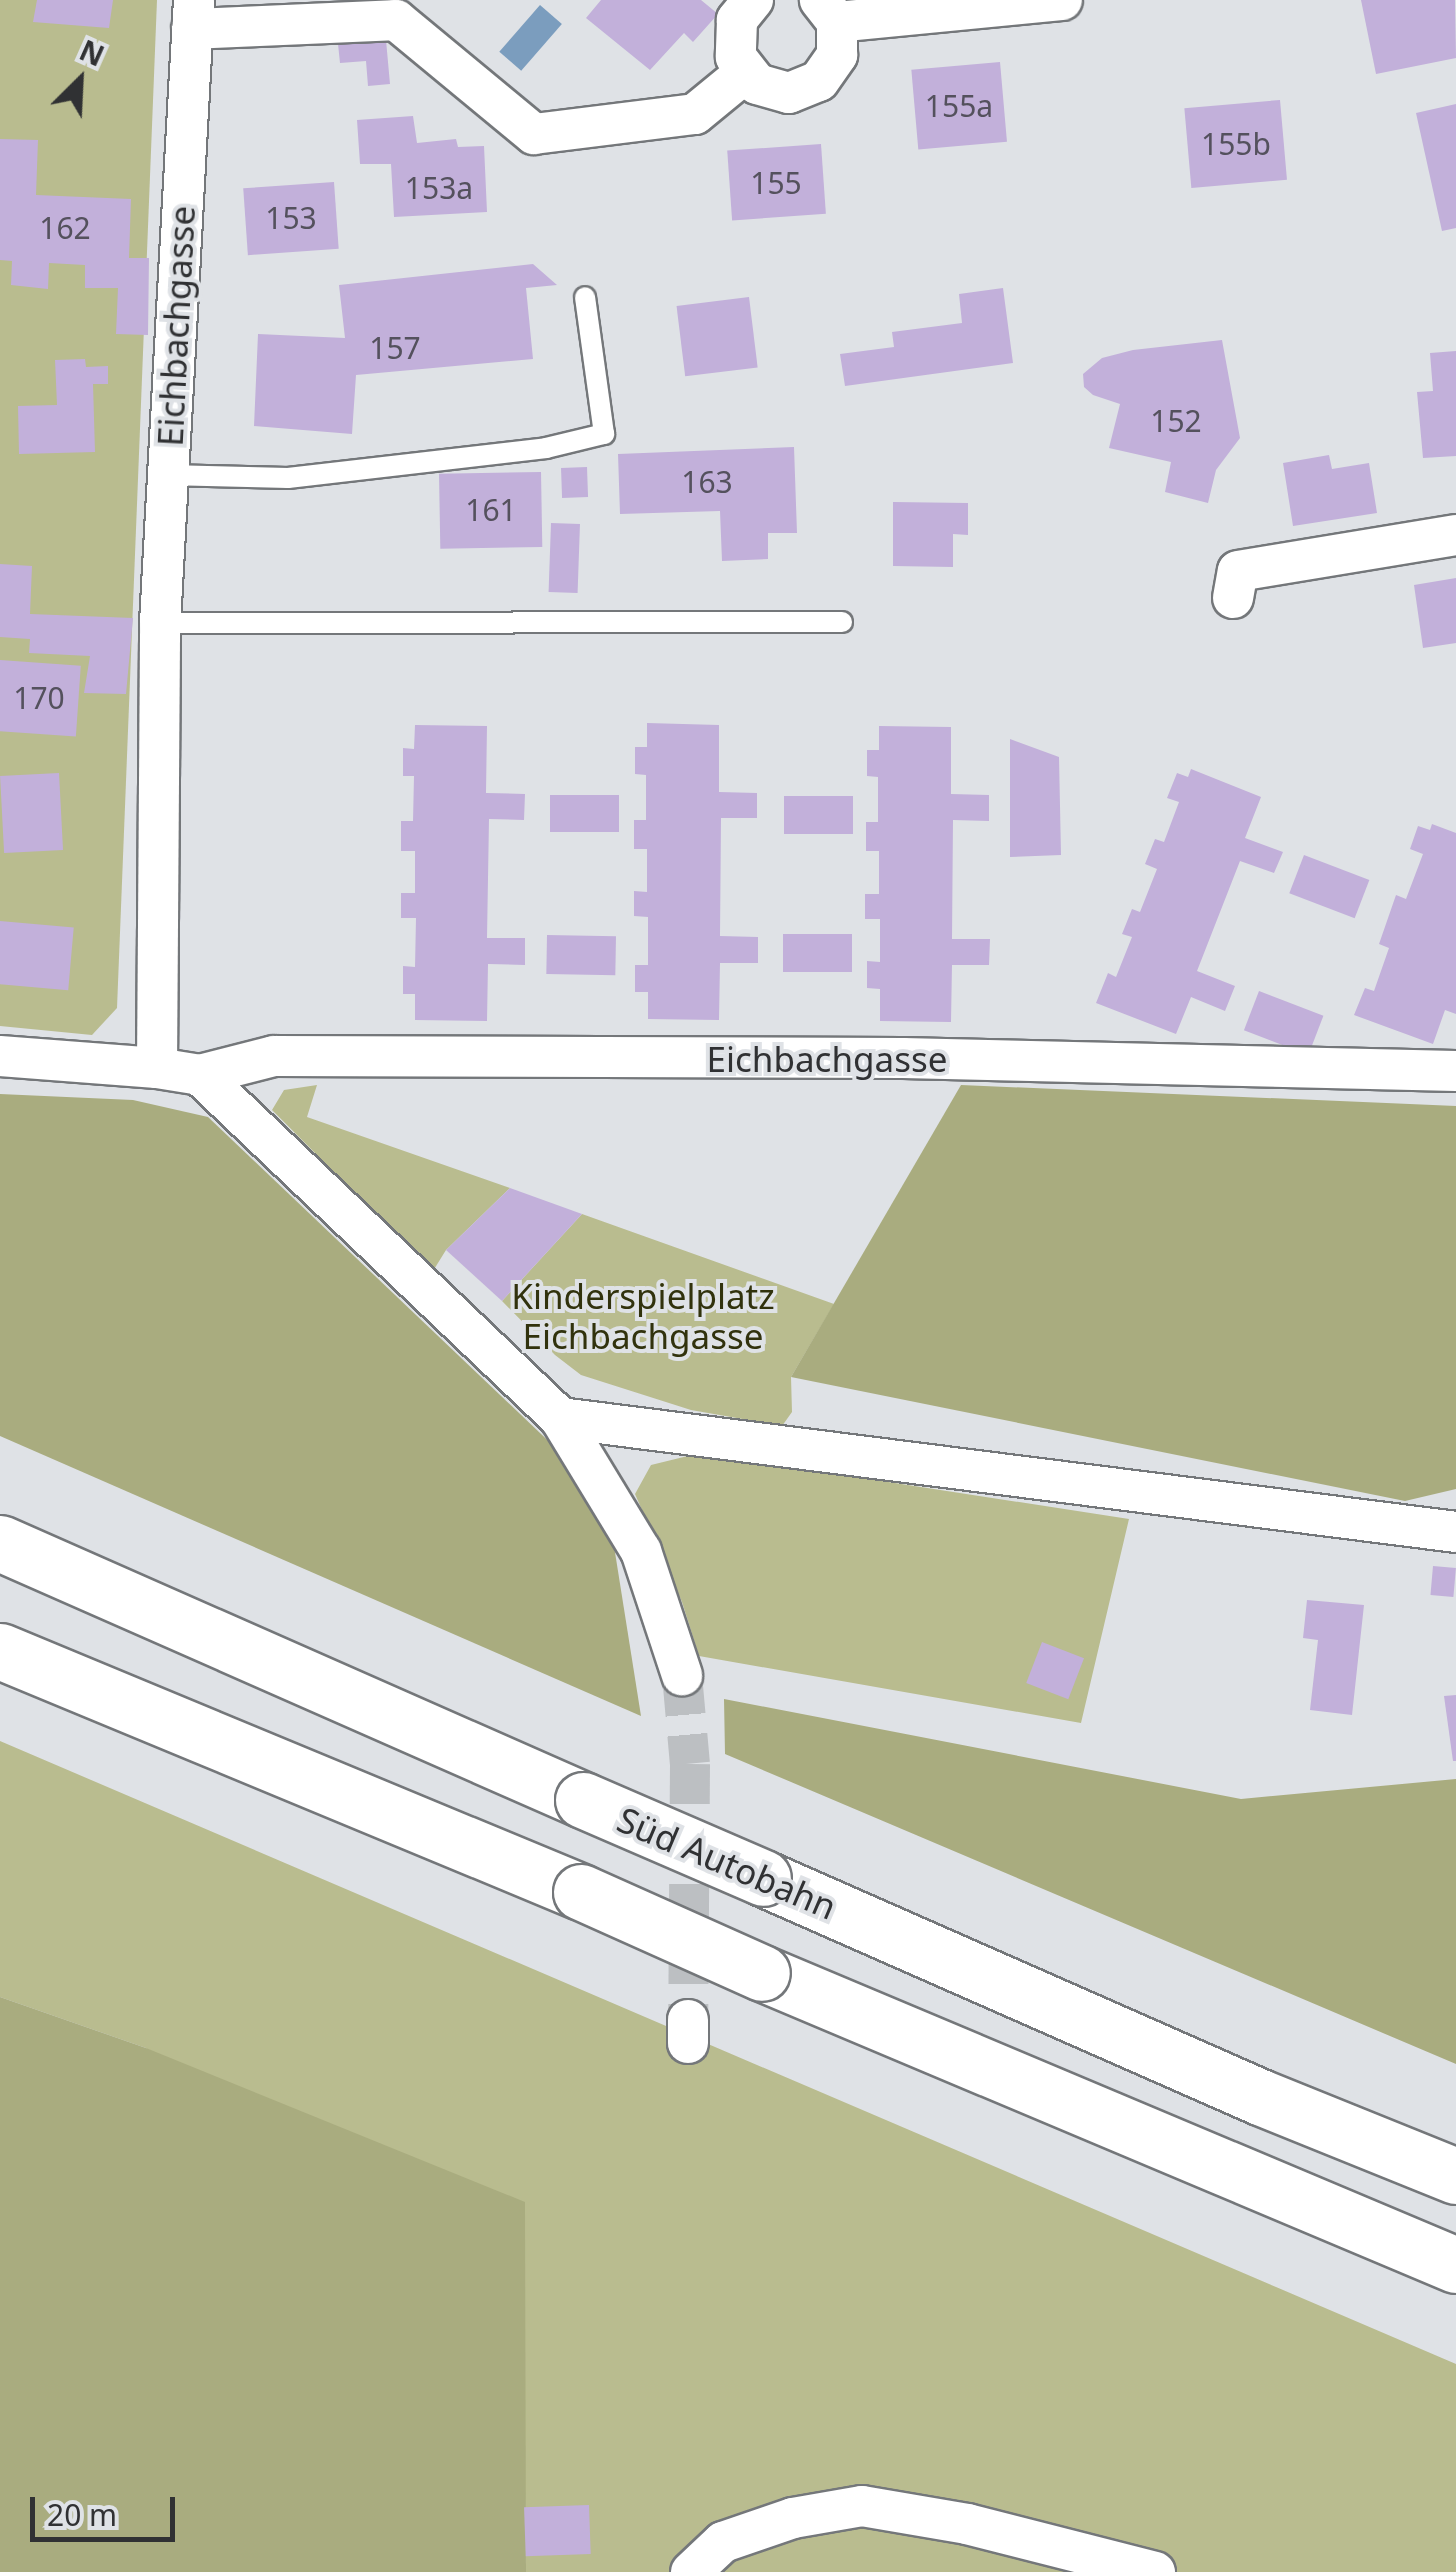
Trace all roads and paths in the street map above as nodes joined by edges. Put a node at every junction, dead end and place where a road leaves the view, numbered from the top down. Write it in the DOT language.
graph roads {
  1 [pos="753,0"];
  2 [pos="1062,0"];
  3 [pos="829,11"];
  4 [pos="193,14"];
  5 [pos="745,73"];
  6 [pos="585,297"];
  7 [pos="167,476"];
  8 [pos="1456,535"];
  9 [pos="1233,598"];
  10 [pos="842,622"];
  11 [pos="160,623"];
  12 [pos="0,1056"];
  13 [pos="158,1068"];
  14 [pos="1456,1071"];
  15 [pos="200,1075"];
  16 [pos="560,1418"];
  17 [pos="1456,1532"];
  18 [pos="0,1543"];
  19 [pos="0,1651"];
  20 [pos="682,1675"];
  21 [pos="1456,2176"];
  22 [pos="1456,2266"];
  23 [pos="691,2572"];
  24 [pos="1155,2572"];
  1 -- 5 [label="street"];
  2 -- 3 [label="street"];
  3 -- 5 [label="street"];
  4 -- 5 [label="street, Eichbachgasse"];
  4 -- 7 [label="street, Eichbachgasse"];
  6 -- 7 [label="lane"];
  7 -- 11 [label="street, Eichbachgasse"];
  8 -- 9 [label="street"];
  10 -- 11 [label="lane"];
  11 -- 13 [label="street, Eichbachgasse"];
  12 -- 13 [label="street, Eichbachgasse"];
  13 -- 15 [label="street, Eichbachgasse"];
  14 -- 15 [label="street, Eichbachgasse"];
  15 -- 16 [label="street"];
  16 -- 17 [label="street"];
  16 -- 20 [label="street"];
  18 -- 21 [label="highway, Süd Autobahn, bridge"];
  19 -- 22 [label="highway, bridge"];
  23 -- 24 [label="street"];
}
